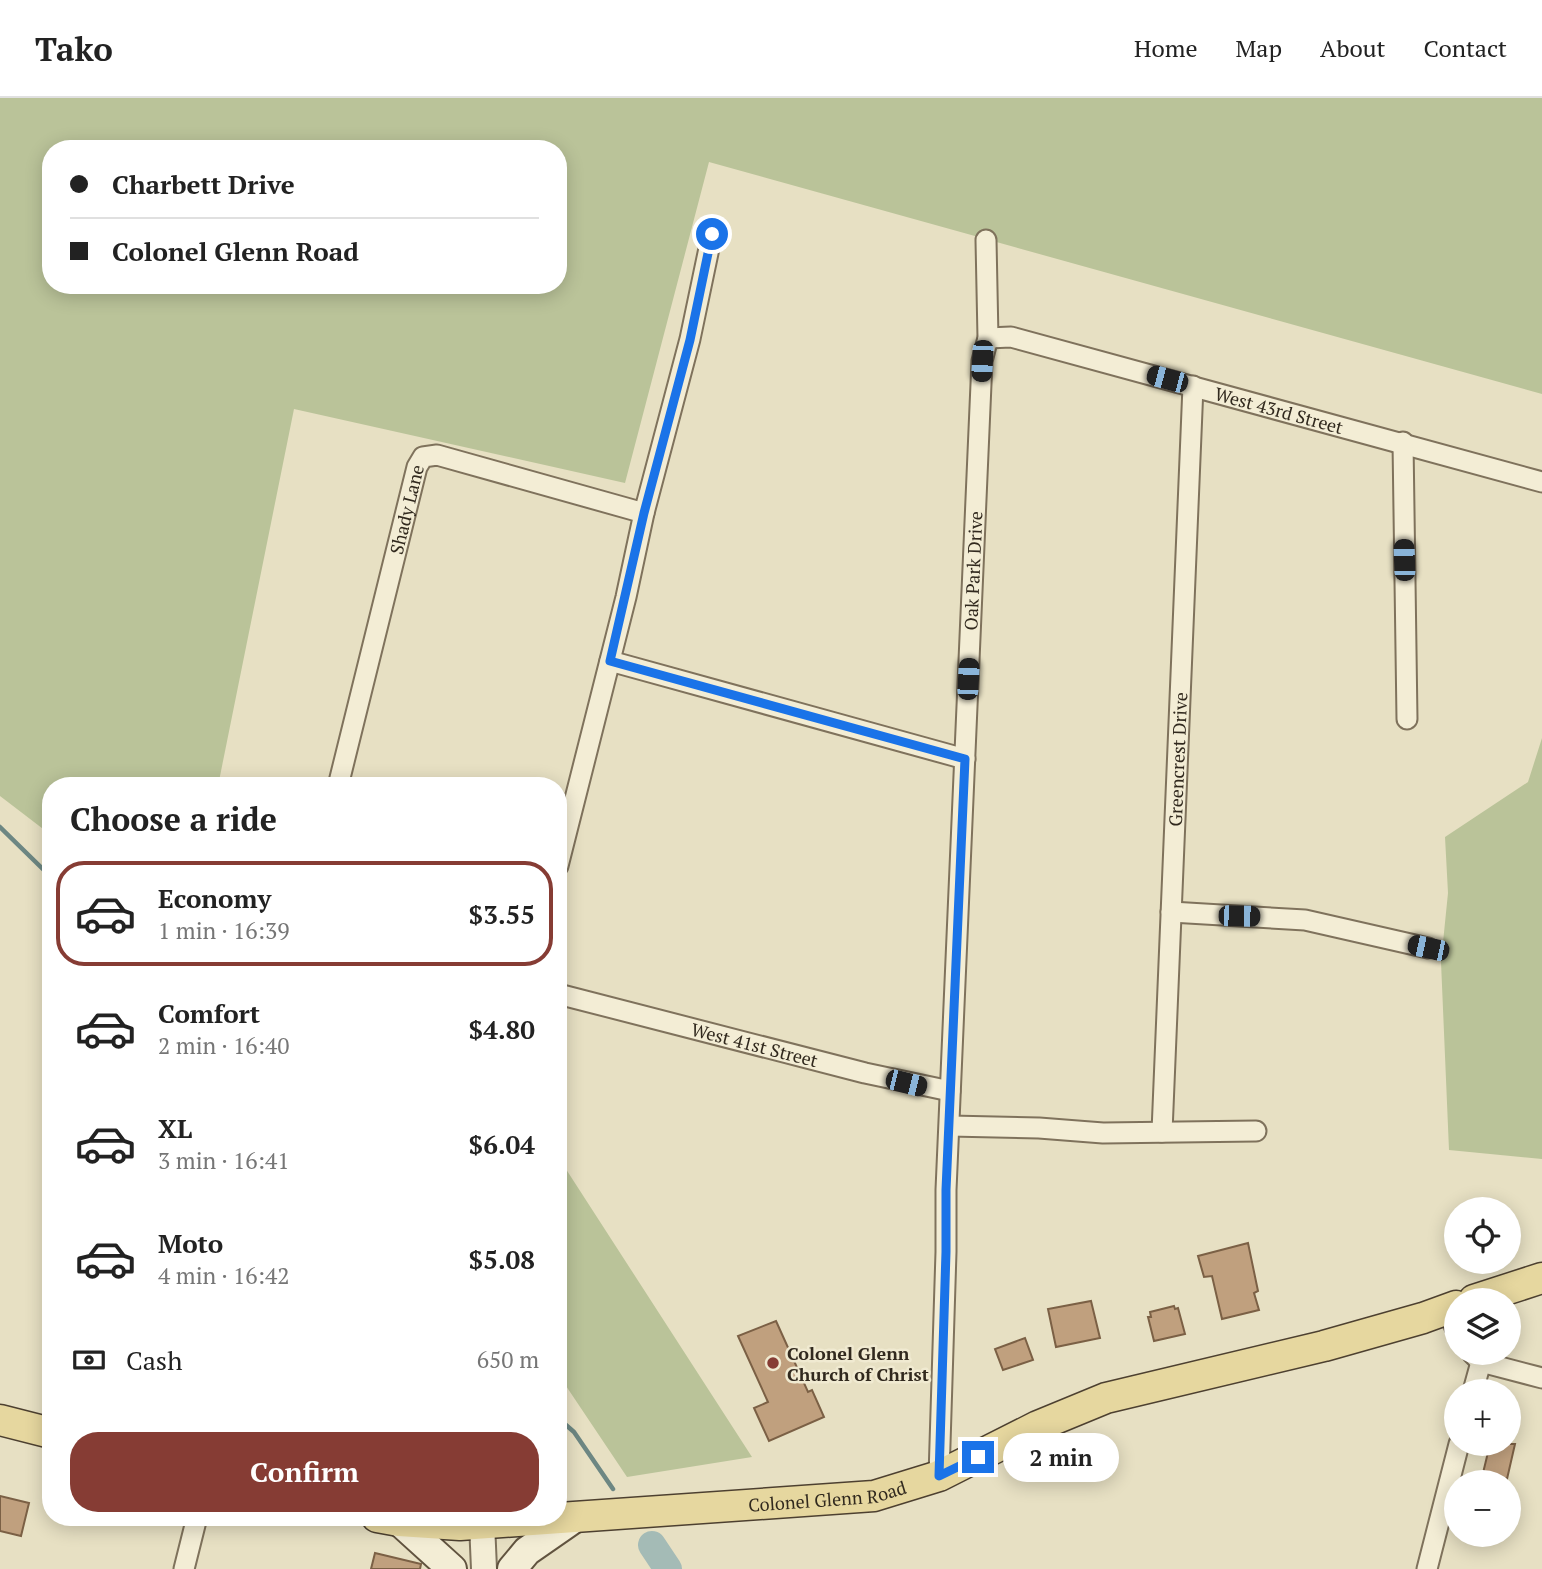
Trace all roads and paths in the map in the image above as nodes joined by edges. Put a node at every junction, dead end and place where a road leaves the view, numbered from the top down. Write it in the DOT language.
graph roads {
  1 [pos="712,234"];
  2 [pos="986,240"];
  3 [pos="988,338"];
  4 [pos="1193,386"];
  5 [pos="1403,442"];
  6 [pos="1542,482"];
  7 [pos="644,513"];
  8 [pos="610,661"];
  9 [pos="1408,719"];
  10 [pos="965,759"];
  11 [pos="340,777"];
  12 [pos="567,831"];
  13 [pos="1171,912"];
  14 [pos="1428,948"];
  15 [pos="567,996"];
  16 [pos="950,1091"];
  17 [pos="950,1126"];
  18 [pos="1256,1131"];
  19 [pos="1162,1132"];
  20 [pos="1542,1278"];
  21 [pos="1517,1288"];
  22 [pos="1444,1314"];
  23 [pos="1500,1365"];
  24 [pos="1542,1378"];
  25 [pos="0,1420"];
  26 [pos="42,1431"];
  27 [pos="1456,1456"];
  28 [pos="939,1476"];
  29 [pos="576,1517"];
  30 [pos="567,1518"];
  31 [pos="567,1523"];
  32 [pos="195,1526"];
  33 [pos="397,1526"];
  34 [pos="482,1526"];
  35 [pos="563,1526"];
  36 [pos="184,1569"];
  37 [pos="452,1569"];
  38 [pos="484,1569"];
  39 [pos="512,1569"];
  40 [pos="1427,1569"];
  1 -- 7 [label="street"];
  2 -- 3 [label="street"];
  3 -- 4 [label="street, West 43rd Street"];
  3 -- 10 [label="street, Oak Park Drive"];
  4 -- 5 [label="street, West 43rd Street"];
  4 -- 13 [label="street, Greencrest Drive"];
  5 -- 6 [label="street, West 43rd Street"];
  5 -- 9 [label="street"];
  7 -- 8 [label="street"];
  7 -- 11 [label="street, Shady Lane"];
  8 -- 10 [label="street"];
  8 -- 12 [label="street"];
  10 -- 16 [label="street, Oak Park Drive"];
  13 -- 14 [label="street"];
  13 -- 19 [label="street, Greencrest Drive"];
  15 -- 16 [label="street, West 41st Street"];
  16 -- 17 [label="street, Oak Park Drive"];
  17 -- 19 [label="street"];
  17 -- 28 [label="street, Oak Park Drive"];
  18 -- 19 [label="street"];
  20 -- 21 [label="main road, Colonel Glenn Road"];
  22 -- 28 [label="main road, Colonel Glenn Road"];
  23 -- 24 [label="street"];
  25 -- 26 [label="main road"];
  27 -- 40 [label="street"];
  28 -- 29 [label="main road, Colonel Glenn Road"];
  29 -- 30 [label="main road, Colonel Glenn Road"];
  29 -- 31 [label="main road"];
  32 -- 36 [label="street"];
  33 -- 37 [label="main road"];
  34 -- 38 [label="street"];
  35 -- 39 [label="main road"];
}
